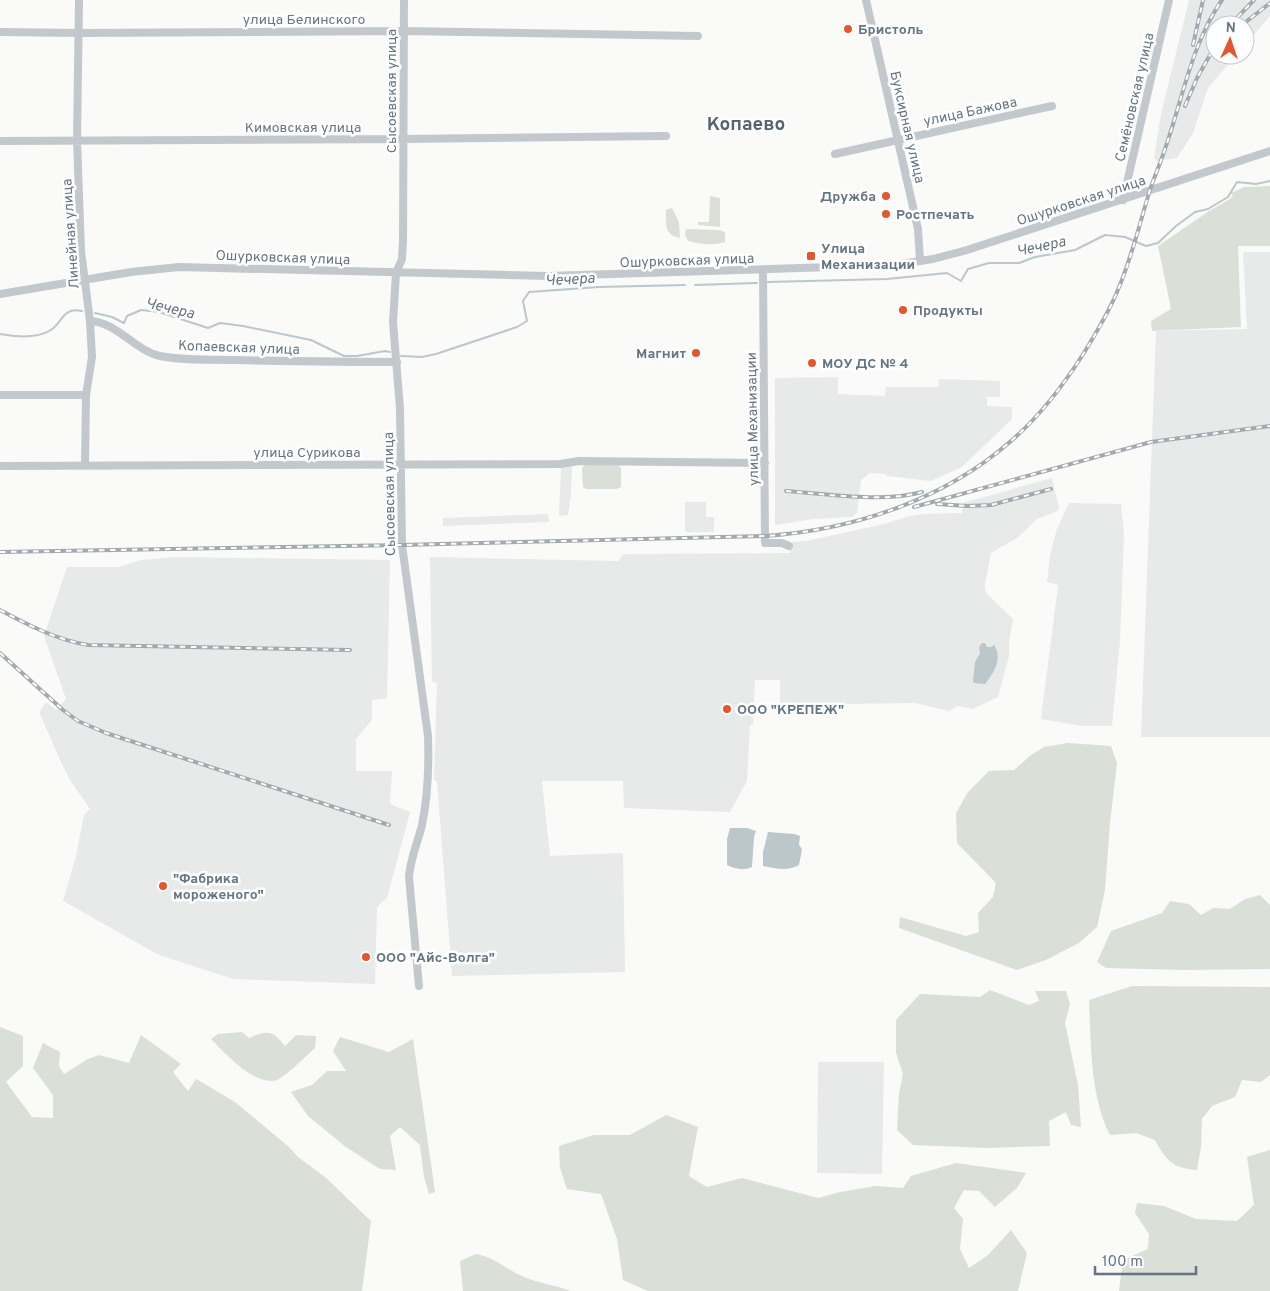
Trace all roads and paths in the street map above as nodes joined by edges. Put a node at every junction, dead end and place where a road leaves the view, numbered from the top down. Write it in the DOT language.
graph roads {
  1 [pos="79,0"];
  2 [pos="404,0"];
  3 [pos="866,0"];
  4 [pos="1169,0"];
  5 [pos="403,31"];
  6 [pos="0,32"];
  7 [pos="79,33"];
  8 [pos="698,36"];
  9 [pos="1052,106"];
  10 [pos="666,136"];
  11 [pos="403,139"];
  12 [pos="77,140"];
  13 [pos="898,140"];
  14 [pos="0,141"];
  15 [pos="1270,151"];
  16 [pos="835,154"];
  17 [pos="1123,200"];
  18 [pos="920,261"];
  19 [pos="763,270"];
  20 [pos="396,273"];
  21 [pos="84,280"];
  22 [pos="0,294"];
  23 [pos="90,321"];
  24 [pos="397,362"];
  25 [pos="0,395"];
  26 [pos="86,395"];
  27 [pos="765,463"];
  28 [pos="400,464"];
  29 [pos="0,466"];
  30 [pos="85,466"];
  31 [pos="789,546"];
  32 [pos="419,986"];
  1 -- 7 [label="street, Линейная улица"];
  2 -- 5 [label="street, Сысоевская улица"];
  3 -- 13 [label="street, Буксирная улица"];
  4 -- 17 [label="street, Семёновская улица"];
  5 -- 7 [label="street, улица Белинского"];
  5 -- 8 [label="street, улица Белинского"];
  5 -- 11 [label="street, Сысоевская улица"];
  6 -- 7 [label="street, улица Белинского"];
  7 -- 12 [label="street, Линейная улица"];
  9 -- 13 [label="street, улица Бажова"];
  10 -- 11 [label="street, Кимовская улица"];
  11 -- 12 [label="street, Кимовская улица"];
  11 -- 20 [label="street, Сысоевская улица"];
  12 -- 14 [label="street, Кимовская улица"];
  12 -- 21 [label="street, Линейная улица"];
  13 -- 16 [label="street, улица Бажова"];
  13 -- 18 [label="street, Буксирная улица"];
  15 -- 17 [label="street, Ошурковская улица"];
  17 -- 18 [label="street, Ошурковская улица"];
  18 -- 19 [label="street, Ошурковская улица"];
  19 -- 20 [label="street, Ошурковская улица"];
  19 -- 27 [label="street, улица Механизации"];
  20 -- 21 [label="street, Ошурковская улица"];
  20 -- 24 [label="street, Сысоевская улица"];
  21 -- 22 [label="street, Ошурковская улица"];
  21 -- 23 [label="street, Линейная улица"];
  23 -- 24 [label="street, Копаевская улица"];
  23 -- 26 [label="street, Линейная улица"];
  24 -- 28 [label="street, Сысоевская улица"];
  25 -- 26 [label="street"];
  26 -- 30 [label="street, Линейная улица"];
  27 -- 28 [label="street, улица Сурикова"];
  27 -- 31 [label="street, улица Механизации"];
  28 -- 30 [label="street, улица Сурикова"];
  28 -- 32 [label="street, Сысоевская улица"];
  29 -- 30 [label="street, улица Сурикова"];
}
